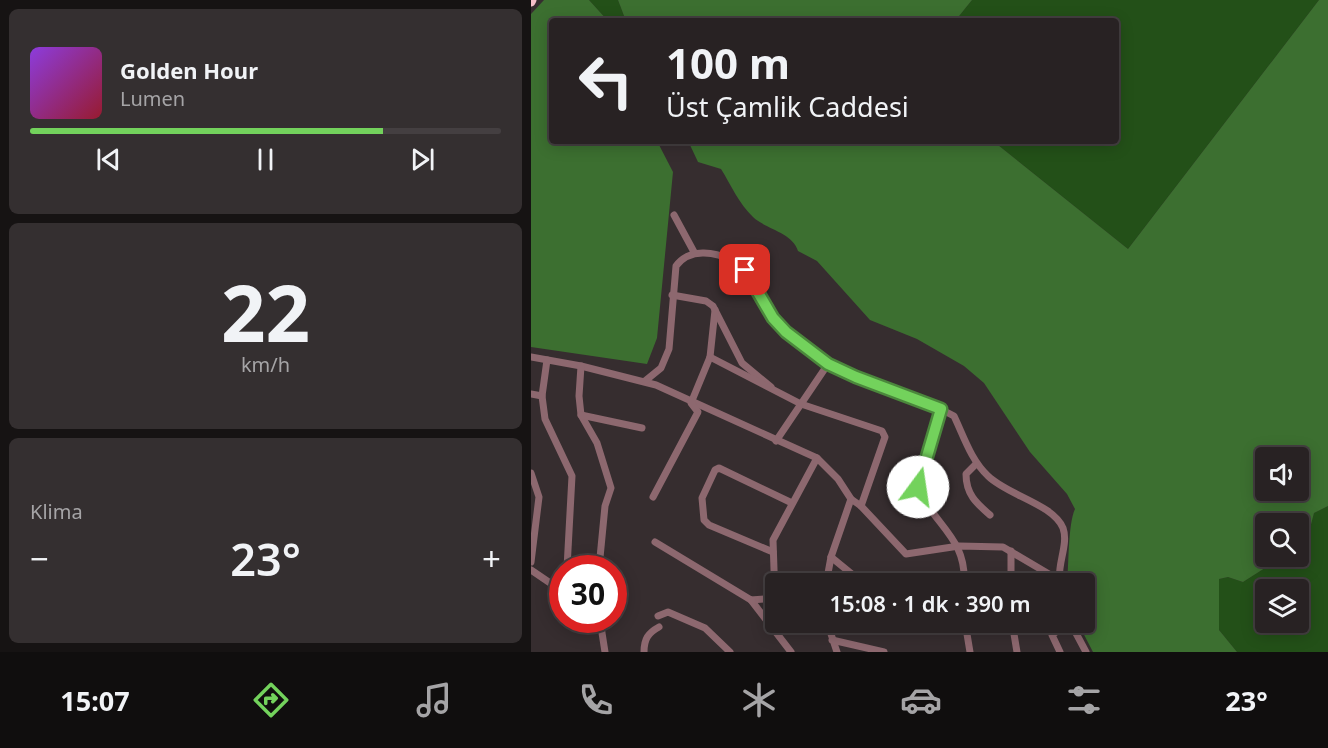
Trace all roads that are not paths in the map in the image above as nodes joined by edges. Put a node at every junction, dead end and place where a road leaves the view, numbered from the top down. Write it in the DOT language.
graph roads {
  1 [pos="674,215"];
  2 [pos="694,252"];
  3 [pos="672,295"];
  4 [pos="715,310"];
  5 [pos="531,357"];
  6 [pos="711,357"];
  7 [pos="547,360"];
  8 [pos="828,364"];
  9 [pos="581,366"];
  10 [pos="648,379"];
  11 [pos="531,394"];
  12 [pos="780,395"];
  13 [pos="542,396"];
  14 [pos="691,403"];
  15 [pos="801,404"];
  16 [pos="941,409"];
  17 [pos="581,415"];
  18 [pos="642,428"];
  19 [pos="776,441"];
  20 [pos="817,458"];
  21 [pos="976,464"];
  22 [pos="531,473"];
  23 [pos="653,497"];
  24 [pos="851,499"];
  25 [pos="792,503"];
  26 [pos="861,506"];
  27 [pos="990,515"];
  28 [pos="655,542"];
  29 [pos="959,546"];
  30 [pos="1011,551"];
  31 [pos="773,552"];
  32 [pos="568,555"];
  33 [pos="600,555"];
  34 [pos="831,557"];
  35 [pos="531,562"];
  36 [pos="531,570"];
  37 [pos="774,573"];
  38 [pos="828,573"];
  39 [pos="851,573"];
  40 [pos="965,573"];
  41 [pos="1011,573"];
  42 [pos="1045,573"];
  43 [pos="1060,573"];
  44 [pos="549,582"];
  45 [pos="765,599"];
  46 [pos="751,600"];
  47 [pos="658,616"];
  48 [pos="659,627"];
  49 [pos="602,633"];
  50 [pos="830,633"];
  51 [pos="967,633"];
  52 [pos="1014,633"];
  53 [pos="1054,633"];
  54 [pos="1076,633"];
  55 [pos="832,640"];
  56 [pos="605,652"];
  57 [pos="644,652"];
  58 [pos="730,652"];
  59 [pos="792,652"];
  60 [pos="837,652"];
  61 [pos="884,652"];
  62 [pos="970,652"];
  63 [pos="1017,652"];
  64 [pos="1060,652"];
  65 [pos="1086,652"];
  1 -- 2 [label="street"];
  2 -- 3 [label="street"];
  2 -- 8 [label="street"];
  3 -- 4 [label="street"];
  3 -- 10 [label="street"];
  4 -- 6 [label="street"];
  4 -- 12 [label="street"];
  5 -- 7 [label="street"];
  6 -- 12 [label="street"];
  6 -- 14 [label="street"];
  7 -- 9 [label="street"];
  7 -- 13 [label="street"];
  8 -- 15 [label="street"];
  8 -- 16 [label="street"];
  9 -- 10 [label="street"];
  9 -- 17 [label="street"];
  10 -- 14 [label="street"];
  11 -- 13 [label="street"];
  12 -- 15 [label="street"];
  13 -- 32 [label="street"];
  14 -- 19 [label="street"];
  14 -- 23 [label="street"];
  15 -- 19 [label="street"];
  15 -- 26 [label="street"];
  16 -- 21 [label="street"];
  16 -- 29 [label="street"];
  17 -- 18 [label="street"];
  17 -- 33 [label="street"];
  19 -- 20 [label="street"];
  20 -- 24 [label="street"];
  20 -- 25 [label="street"];
  21 -- 27 [label="street"];
  21 -- 43 [label="street"];
  22 -- 35 [label="street"];
  24 -- 26 [label="street"];
  24 -- 34 [label="street"];
  25 -- 31 [label="street"];
  25 -- 31 [label="street"];
  26 -- 29 [label="street"];
  28 -- 46 [label="street"];
  29 -- 30 [label="street"];
  29 -- 40 [label="street"];
  30 -- 41 [label="street"];
  30 -- 42 [label="street"];
  31 -- 37 [label="street"];
  34 -- 38 [label="street"];
  34 -- 39 [label="street"];
  36 -- 44 [label="street"];
  45 -- 46 [label="street"];
  46 -- 59 [label="street"];
  47 -- 58 [label="street"];
  48 -- 57 [label="street"];
  49 -- 56 [label="street"];
  50 -- 55 [label="street"];
  51 -- 62 [label="street"];
  52 -- 63 [label="street"];
  53 -- 64 [label="street"];
  54 -- 65 [label="street"];
  55 -- 60 [label="street"];
  55 -- 61 [label="street"];
}
